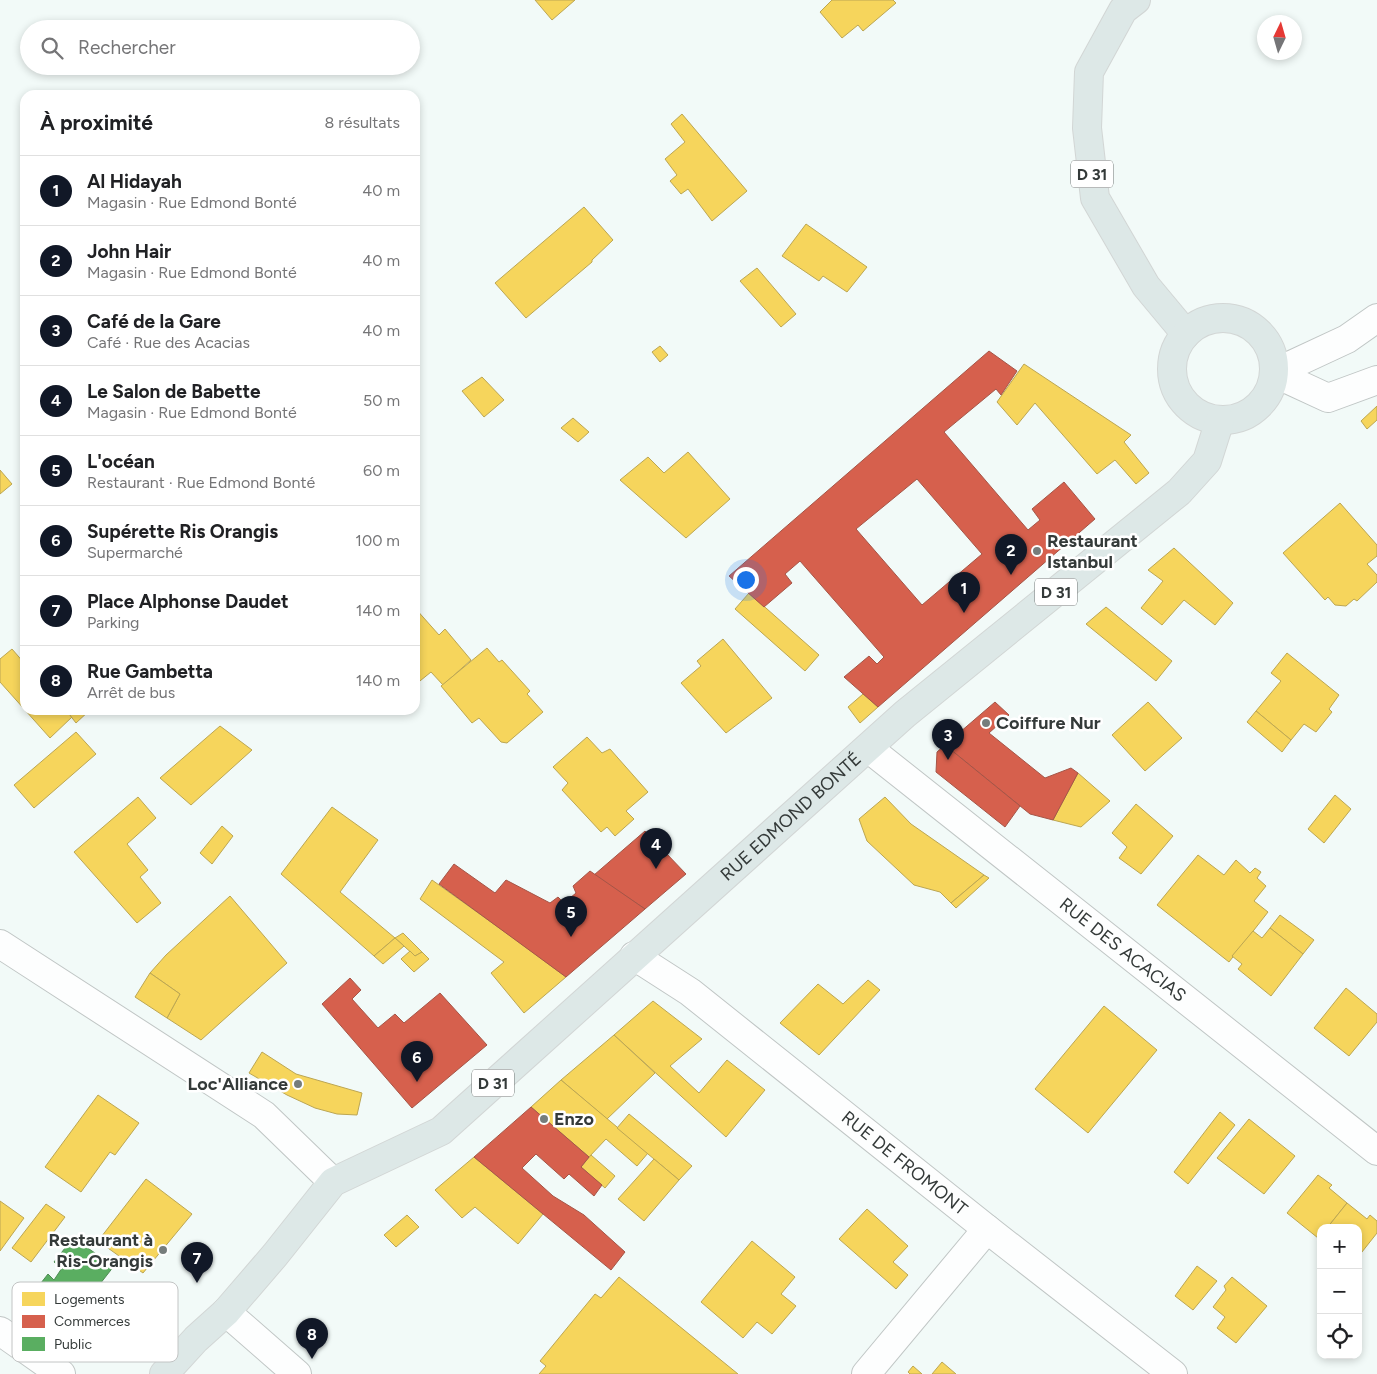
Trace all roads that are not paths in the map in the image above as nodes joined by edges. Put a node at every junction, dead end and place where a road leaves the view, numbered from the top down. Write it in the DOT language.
graph roads {
  1 [pos="1136,0"];
  2 [pos="1377,318"];
  3 [pos="1186,334"];
  4 [pos="1274,373"];
  5 [pos="1377,380"];
  6 [pos="1220,420"];
  7 [pos="868,748"];
  8 [pos="0,944"];
  9 [pos="634,956"];
  10 [pos="1377,1151"];
  11 [pos="333,1182"];
  12 [pos="987,1229"];
  13 [pos="226,1312"];
  14 [pos="0,1332"];
  15 [pos="12,1340"];
  16 [pos="178,1359"];
  17 [pos="44,1362"];
  18 [pos="175,1362"];
  19 [pos="61,1374"];
  20 [pos="164,1374"];
  21 [pos="297,1374"];
  22 [pos="866,1374"];
  23 [pos="1173,1374"];
  1 -- 3 [label="main road, D 31"];
  2 -- 4 [label="street"];
  3 -- 4 [label="main road"];
  3 -- 6 [label="main road"];
  4 -- 5 [label="street"];
  4 -- 6 [label="main road"];
  6 -- 7 [label="main road, RUE EDMOND BONTÉ / D 31"];
  7 -- 9 [label="main road, RUE EDMOND BONTÉ / D 31"];
  7 -- 10 [label="street, RUE DES ACACIAS"];
  8 -- 11 [label="street"];
  9 -- 11 [label="main road, RUE EDMOND BONTÉ / D 31"];
  9 -- 12 [label="street, RUE DE FROMONT"];
  11 -- 13 [label="main road, D 31"];
  12 -- 22 [label="street"];
  12 -- 23 [label="street, RUE DE FROMONT"];
  13 -- 16 [label="main road, D 31"];
  13 -- 21 [label="street"];
  14 -- 15 [label="street"];
  17 -- 19 [label="street"];
  18 -- 20 [label="main road, D 31"];
}
